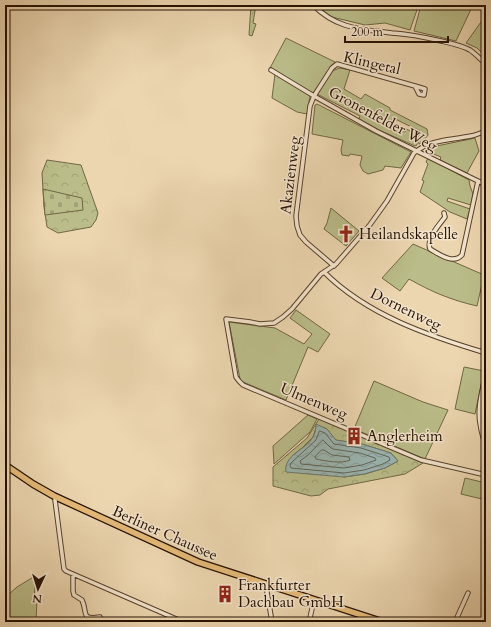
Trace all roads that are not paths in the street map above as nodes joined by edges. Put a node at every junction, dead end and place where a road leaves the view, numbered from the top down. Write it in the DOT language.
graph roads {
  1 [pos="313,5"];
  2 [pos="486,64"];
  3 [pos="271,70"];
  4 [pos="415,86"];
  5 [pos="314,96"];
  6 [pos="486,131"];
  7 [pos="417,151"];
  8 [pos="478,181"];
  9 [pos="486,185"];
  10 [pos="444,213"];
  11 [pos="334,266"];
  12 [pos="324,272"];
  13 [pos="486,353"];
  14 [pos="486,372"];
  15 [pos="486,448"];
  16 [pos="5,465"];
  17 [pos="5,468"];
  18 [pos="486,475"];
  19 [pos="55,498"];
  20 [pos="73,574"];
  21 [pos="268,585"];
  22 [pos="468,593"];
  23 [pos="314,600"];
  24 [pos="100,617"];
  25 [pos="196,621"];
  26 [pos="272,622"];
  27 [pos="309,622"];
  28 [pos="383,622"];
  29 [pos="455,622"];
  1 -- 2 [label="street, Klingetal"];
  3 -- 5 [label="street, Gronenfelder Weg"];
  4 -- 5 [label="street, Klingetal"];
  5 -- 7 [label="street, Gronenfelder Weg"];
  5 -- 11 [label="street, Akazienweg"];
  6 -- 7 [label="street"];
  7 -- 8 [label="street, Gronenfelder Weg"];
  7 -- 11 [label="street"];
  8 -- 9 [label="street, Gronenfelder Weg"];
  8 -- 10 [label="street"];
  11 -- 12 [label="street"];
  12 -- 13 [label="street, Dornenweg"];
  12 -- 18 [label="street, Ulmenweg"];
  14 -- 15 [label="street"];
  16 -- 19 [label="main road, Berliner Chaussee"];
  17 -- 19 [label="main road, Berliner Chaussee"];
  19 -- 20 [label="street"];
  19 -- 21 [label="main road, Berliner Chaussee"];
  20 -- 24 [label="street"];
  20 -- 25 [label="street"];
  21 -- 23 [label="main road, Berliner Chaussee"];
  21 -- 26 [label="street"];
  22 -- 29 [label="street"];
  23 -- 27 [label="street"];
  23 -- 28 [label="main road, Berliner Chaussee"];
}
